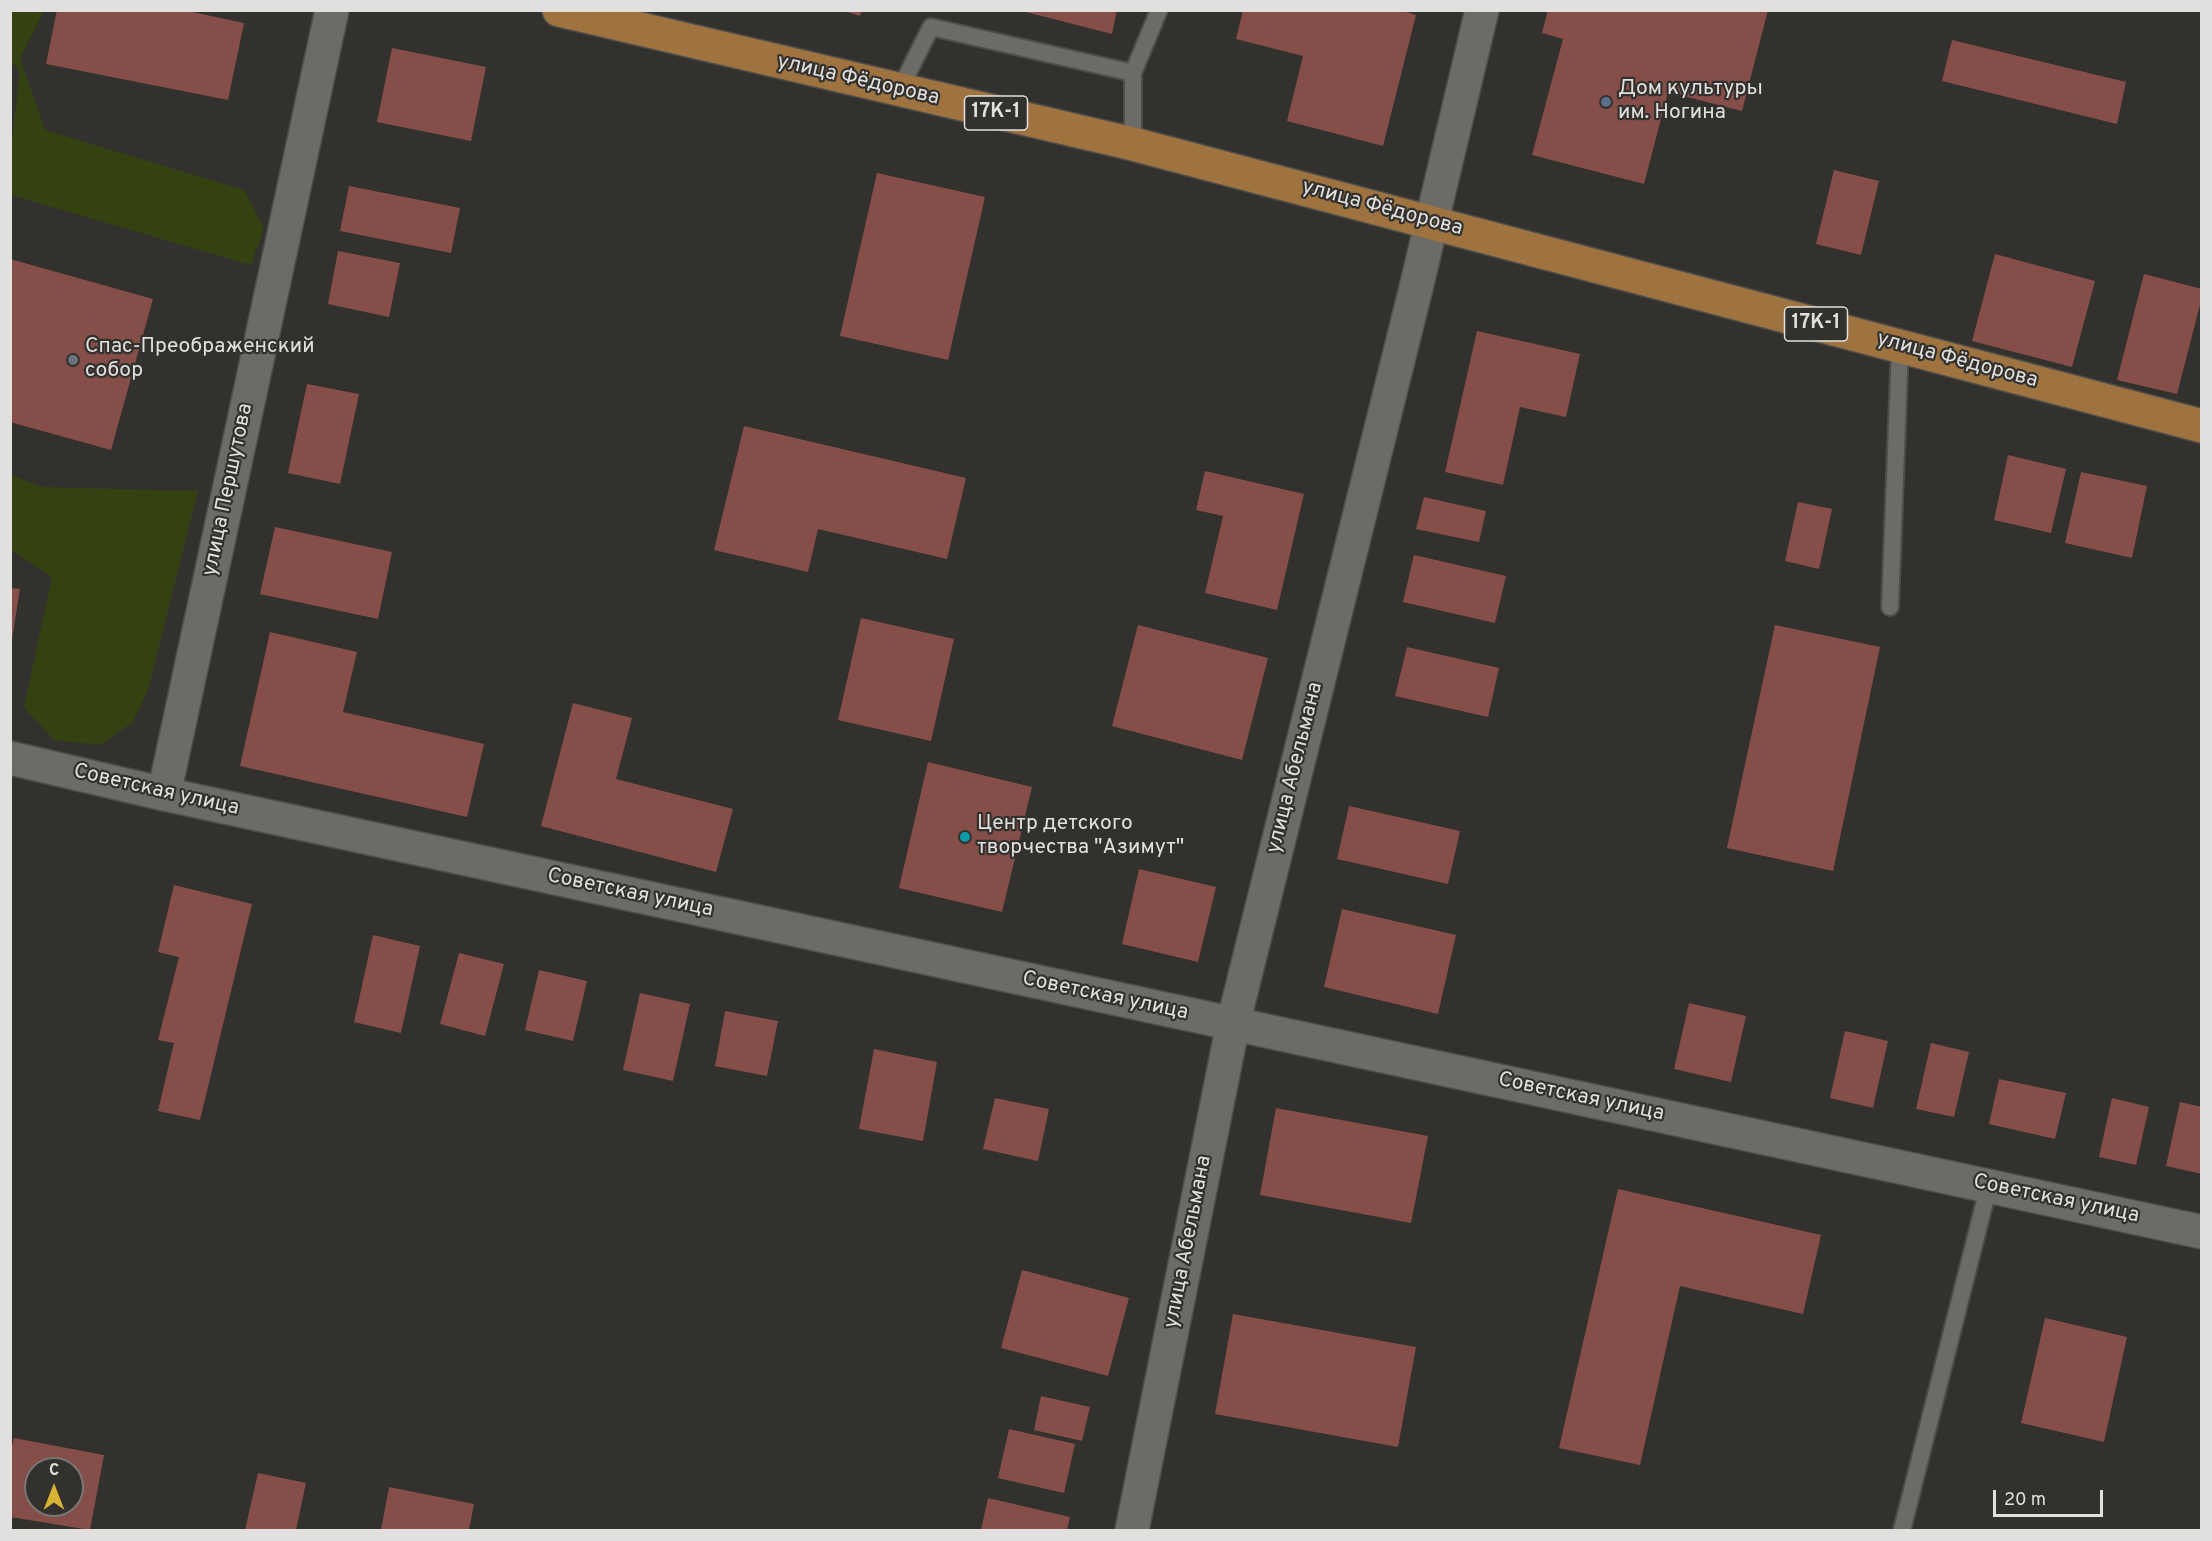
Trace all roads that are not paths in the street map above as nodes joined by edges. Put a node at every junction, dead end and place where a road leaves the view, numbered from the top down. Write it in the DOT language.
graph roads {
  1 [pos="332,10"];
  2 [pos="559,10"];
  3 [pos="1159,10"];
  4 [pos="1482,10"];
  5 [pos="1133,73"];
  6 [pos="899,91"];
  7 [pos="1133,144"];
  8 [pos="1431,222"];
  9 [pos="1900,346"];
  10 [pos="2202,426"];
  11 [pos="1890,607"];
  12 [pos="10,758"];
  13 [pos="164,794"];
  14 [pos="1233,1024"];
  15 [pos="1989,1185"];
  16 [pos="2202,1232"];
  17 [pos="1132,1530"];
  18 [pos="1902,1530"];
  1 -- 13 [label="street, улица Першутова"];
  2 -- 6 [label="main road, улица Фёдорова / 17К-1"];
  3 -- 5 [label="lane"];
  4 -- 8 [label="street, улица Абельмана"];
  5 -- 6 [label="lane"];
  5 -- 7 [label="lane"];
  6 -- 7 [label="main road, улица Фёдорова / 17К-1"];
  7 -- 8 [label="main road, улица Фёдорова / 17К-1"];
  8 -- 9 [label="main road, улица Фёдорова / 17К-1"];
  8 -- 14 [label="street, улица Абельмана"];
  9 -- 10 [label="main road, улица Фёдорова / 17К-1"];
  9 -- 11 [label="lane"];
  12 -- 13 [label="street, Советская улица"];
  13 -- 14 [label="street, Советская улица"];
  14 -- 15 [label="street, Советская улица"];
  14 -- 17 [label="street, улица Абельмана"];
  15 -- 16 [label="street, Советская улица"];
  15 -- 18 [label="lane"];
}
